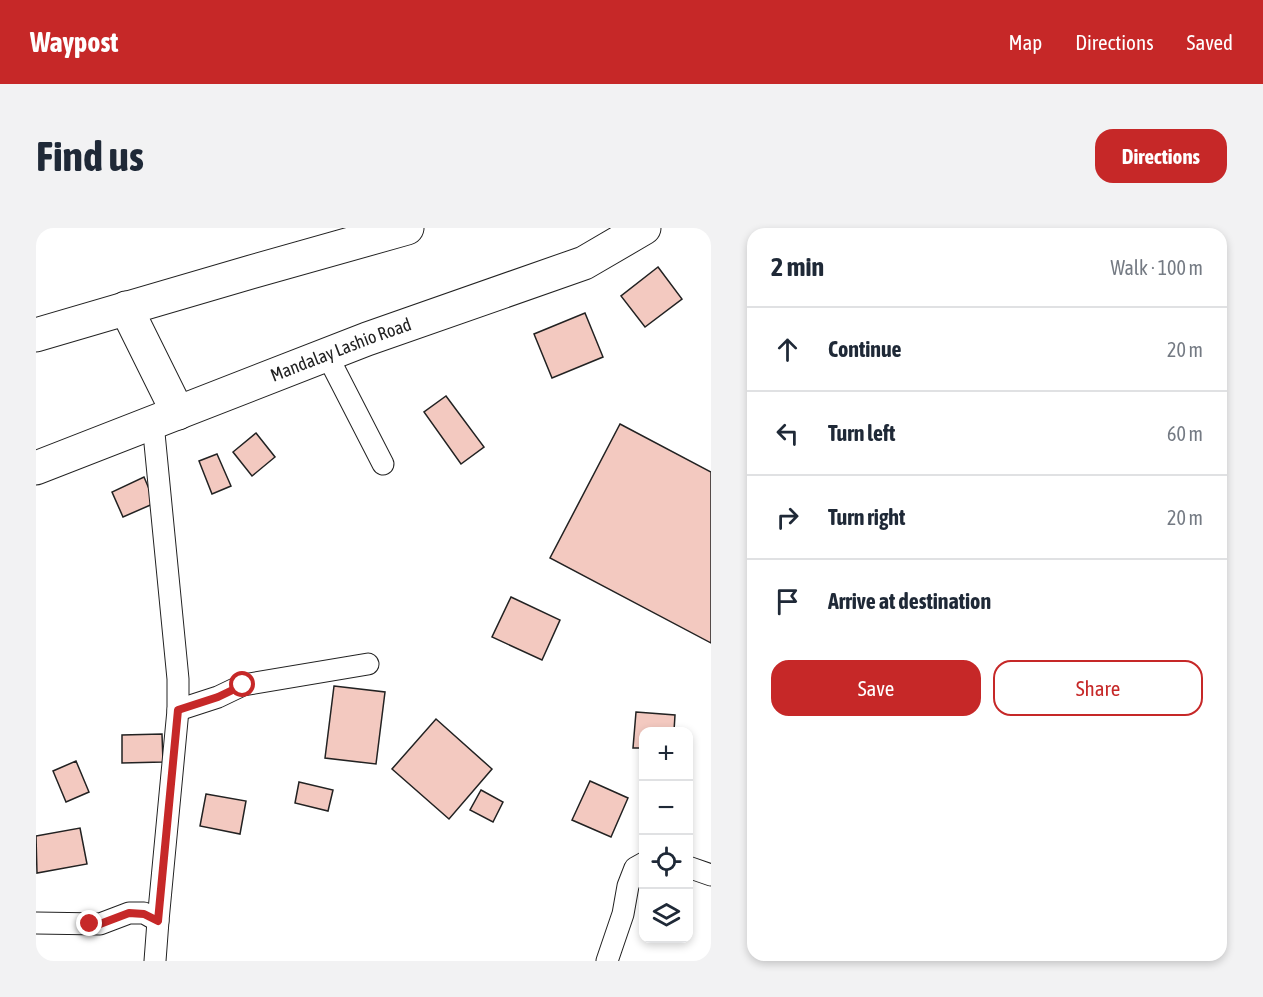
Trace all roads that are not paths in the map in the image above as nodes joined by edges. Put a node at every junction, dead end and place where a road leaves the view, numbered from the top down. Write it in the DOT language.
graph roads {
  1 [pos="407,228"];
  2 [pos="644,228"];
  3 [pos="126,308"];
  4 [pos="36,335"];
  5 [pos="327,355"];
  6 [pos="165,418"];
  7 [pos="383,464"];
  8 [pos="36,468"];
  9 [pos="368,664"];
  10 [pos="178,710"];
  11 [pos="639,866"];
  12 [pos="693,869"];
  13 [pos="711,875"];
  14 [pos="158,921"];
  15 [pos="36,923"];
  16 [pos="155,961"];
  17 [pos="607,961"];
  1 -- 3 [label="highway"];
  2 -- 5 [label="highway, Mandalay Lashio Road"];
  3 -- 4 [label="highway"];
  3 -- 6 [label="highway"];
  5 -- 6 [label="highway, Mandalay Lashio Road"];
  5 -- 7 [label="street"];
  6 -- 8 [label="highway, Mandalay Lashio Road"];
  6 -- 10 [label="street"];
  9 -- 10 [label="street"];
  10 -- 14 [label="street"];
  11 -- 17 [label="street"];
  12 -- 13 [label="street"];
  14 -- 15 [label="street"];
  14 -- 16 [label="street"];
}
